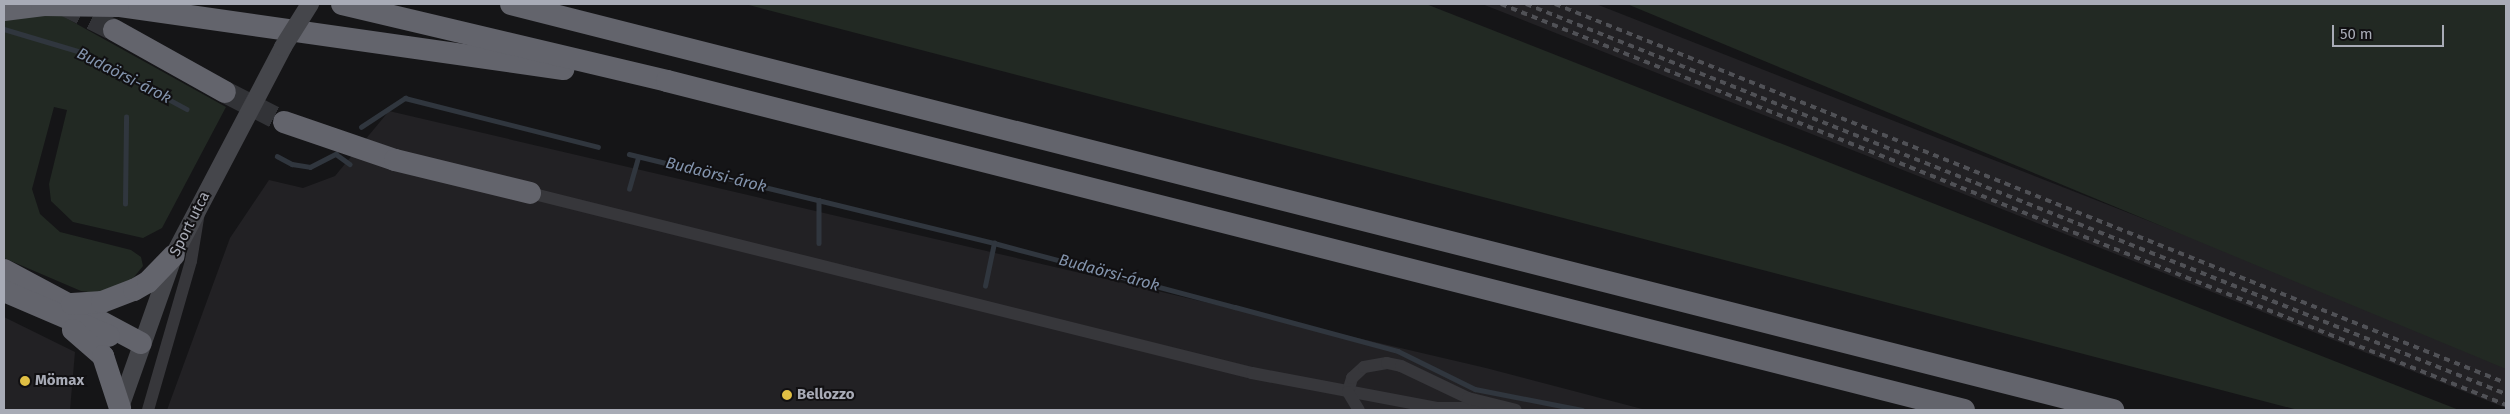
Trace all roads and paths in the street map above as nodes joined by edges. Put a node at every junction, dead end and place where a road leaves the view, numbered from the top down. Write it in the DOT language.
graph roads {
  1 [pos="310,4"];
  2 [pos="342,4"];
  3 [pos="511,4"];
  4 [pos="112,5"];
  5 [pos="4,10"];
  6 [pos="114,30"];
  7 [pos="667,81"];
  8 [pos="225,92"];
  9 [pos="284,122"];
  10 [pos="530,193"];
  11 [pos="199,205"];
  12 [pos="174,255"];
  13 [pos="4,270"];
  14 [pos="4,292"];
  15 [pos="71,304"];
  16 [pos="46,311"];
  17 [pos="141,343"];
  18 [pos="1348,392"];
  19 [pos="1501,408"];
  20 [pos="119,409"];
  21 [pos="148,410"];
  22 [pos="1359,410"];
  23 [pos="1438,410"];
  24 [pos="1516,410"];
  25 [pos="1964,410"];
  26 [pos="2113,410"];
  1 -- 11 [label="main road, Sport utca, bridge"];
  2 -- 7 [label="highway"];
  3 -- 26 [label="highway"];
  4 -- 5 [label="highway"];
  4 -- 7 [label="highway"];
  6 -- 8 [label="highway"];
  7 -- 25 [label="highway"];
  9 -- 10 [label="highway"];
  10 -- 18 [label="street"];
  11 -- 12 [label="main road, Sport utca"];
  11 -- 21 [label="street"];
  12 -- 15 [label="highway"];
  12 -- 17 [label="main road, Sport utca"];
  13 -- 15 [label="highway"];
  14 -- 16 [label="highway"];
  15 -- 17 [label="highway"];
  16 -- 17 [label="highway"];
  16 -- 20 [label="highway"];
  17 -- 20 [label="main road, Sport utca"];
  18 -- 19 [label="street"];
  18 -- 22 [label="street"];
  18 -- 23 [label="street"];
  19 -- 23 [label="street"];
  19 -- 24 [label="street"];
}
